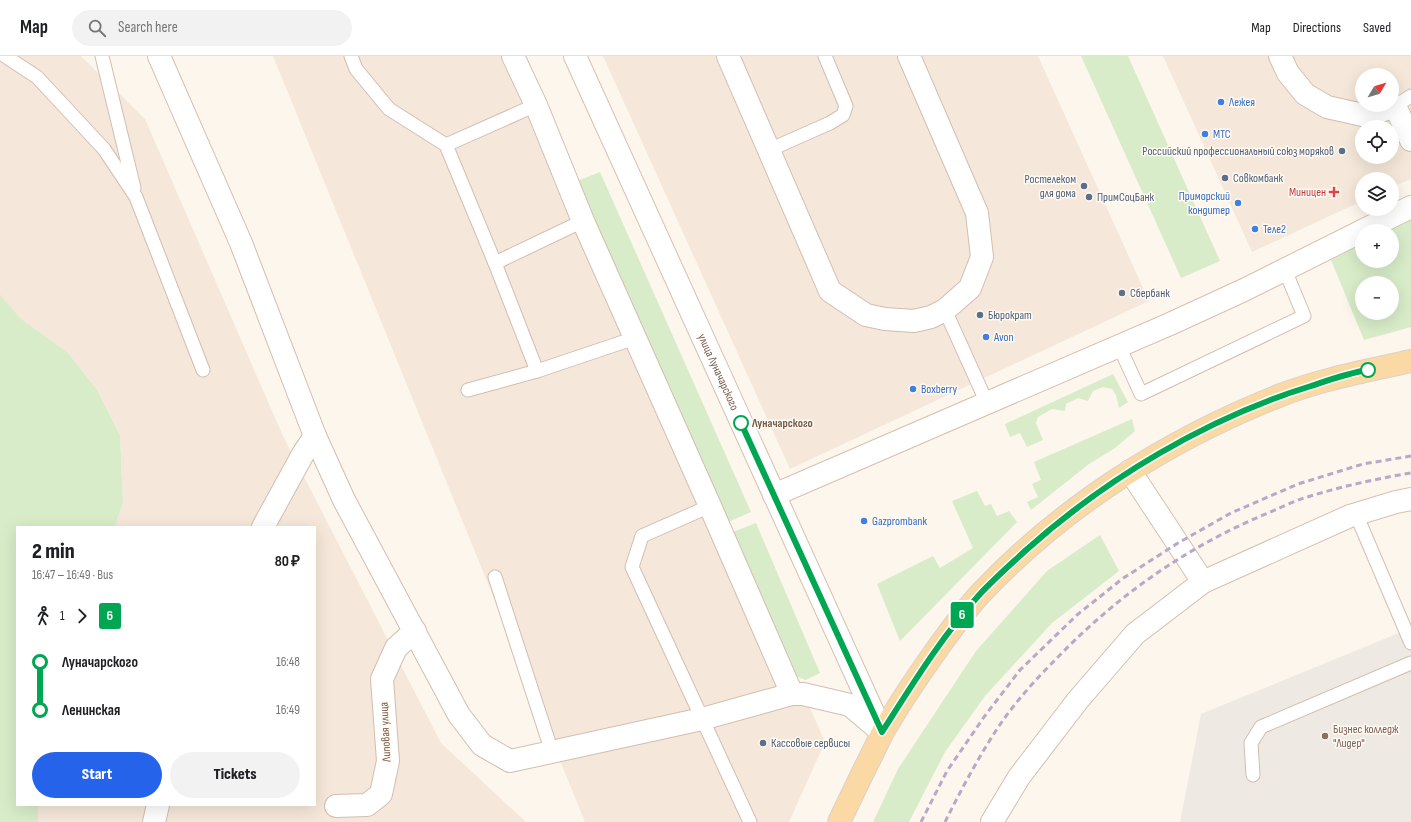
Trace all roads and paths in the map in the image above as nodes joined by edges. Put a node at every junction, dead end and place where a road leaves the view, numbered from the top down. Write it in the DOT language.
graph roads {
  1 [pos="5,56"];
  2 [pos="102,56"];
  3 [pos="159,56"];
  4 [pos="351,56"];
  5 [pos="513,56"];
  6 [pos="575,56"];
  7 [pos="728,56"];
  8 [pos="825,56"];
  9 [pos="909,56"];
  10 [pos="1280,56"];
  11 [pos="1403,101"];
  12 [pos="536,106"];
  13 [pos="1411,140"];
  14 [pos="446,146"];
  15 [pos="769,150"];
  16 [pos="136,196"];
  17 [pos="1411,207"];
  18 [pos="583,220"];
  19 [pos="1376,224"];
  20 [pos="1355,235"];
  21 [pos="495,262"];
  22 [pos="1285,270"];
  23 [pos="945,310"];
  24 [pos="635,338"];
  25 [pos="1119,346"];
  26 [pos="1411,362"];
  27 [pos="202,370"];
  28 [pos="537,371"];
  29 [pos="468,390"];
  30 [pos="987,403"];
  31 [pos="315,436"];
  32 [pos="1130,471"];
  33 [pos="774,495"];
  34 [pos="1411,499"];
  35 [pos="710,506"];
  36 [pos="1356,514"];
  37 [pos="264,526"];
  38 [pos="495,577"];
  39 [pos="1203,582"];
  40 [pos="415,631"];
  41 [pos="1411,643"];
  42 [pos="1411,663"];
  43 [pos="792,694"];
  44 [pos="702,719"];
  45 [pos="882,732"];
  46 [pos="552,752"];
  47 [pos="1253,775"];
  48 [pos="158,806"];
  49 [pos="336,806"];
  50 [pos="154,822"];
  51 [pos="750,822"];
  52 [pos="839,822"];
  53 [pos="992,822"];
  1 -- 16 [label="lane"];
  2 -- 16 [label="lane"];
  3 -- 31 [label="street"];
  4 -- 14 [label="lane"];
  5 -- 12 [label="street"];
  6 -- 33 [label="street, улица Луначарского"];
  7 -- 15 [label="street"];
  8 -- 15 [label="lane"];
  9 -- 23 [label="street"];
  10 -- 11 [label="street"];
  11 -- 13 [label="street"];
  12 -- 14 [label="lane"];
  12 -- 18 [label="street"];
  14 -- 21 [label="lane"];
  15 -- 23 [label="street"];
  16 -- 27 [label="lane"];
  17 -- 19 [label="street"];
  18 -- 21 [label="lane"];
  18 -- 24 [label="street"];
  20 -- 22 [label="street"];
  21 -- 28 [label="lane"];
  22 -- 25 [label="street"];
  22 -- 25 [label="lane"];
  23 -- 30 [label="lane"];
  24 -- 28 [label="lane"];
  24 -- 35 [label="street"];
  25 -- 30 [label="street"];
  26 -- 32 [label="main road"];
  28 -- 29 [label="lane"];
  30 -- 33 [label="street"];
  31 -- 37 [label="street"];
  31 -- 40 [label="street"];
  32 -- 39 [label="street"];
  32 -- 45 [label="main road"];
  33 -- 45 [label="street, улица Луначарского"];
  34 -- 36 [label="street"];
  35 -- 43 [label="street"];
  35 -- 44 [label="lane"];
  36 -- 39 [label="street"];
  36 -- 41 [label="lane"];
  38 -- 46 [label="lane"];
  39 -- 53 [label="street"];
  40 -- 46 [label="street"];
  40 -- 49 [label="street, Липовая улица"];
  42 -- 47 [label="lane"];
  43 -- 44 [label="street"];
  43 -- 45 [label="street"];
  44 -- 46 [label="street"];
  44 -- 51 [label="lane"];
  45 -- 52 [label="main road"];
  48 -- 50 [label="street"];
}
